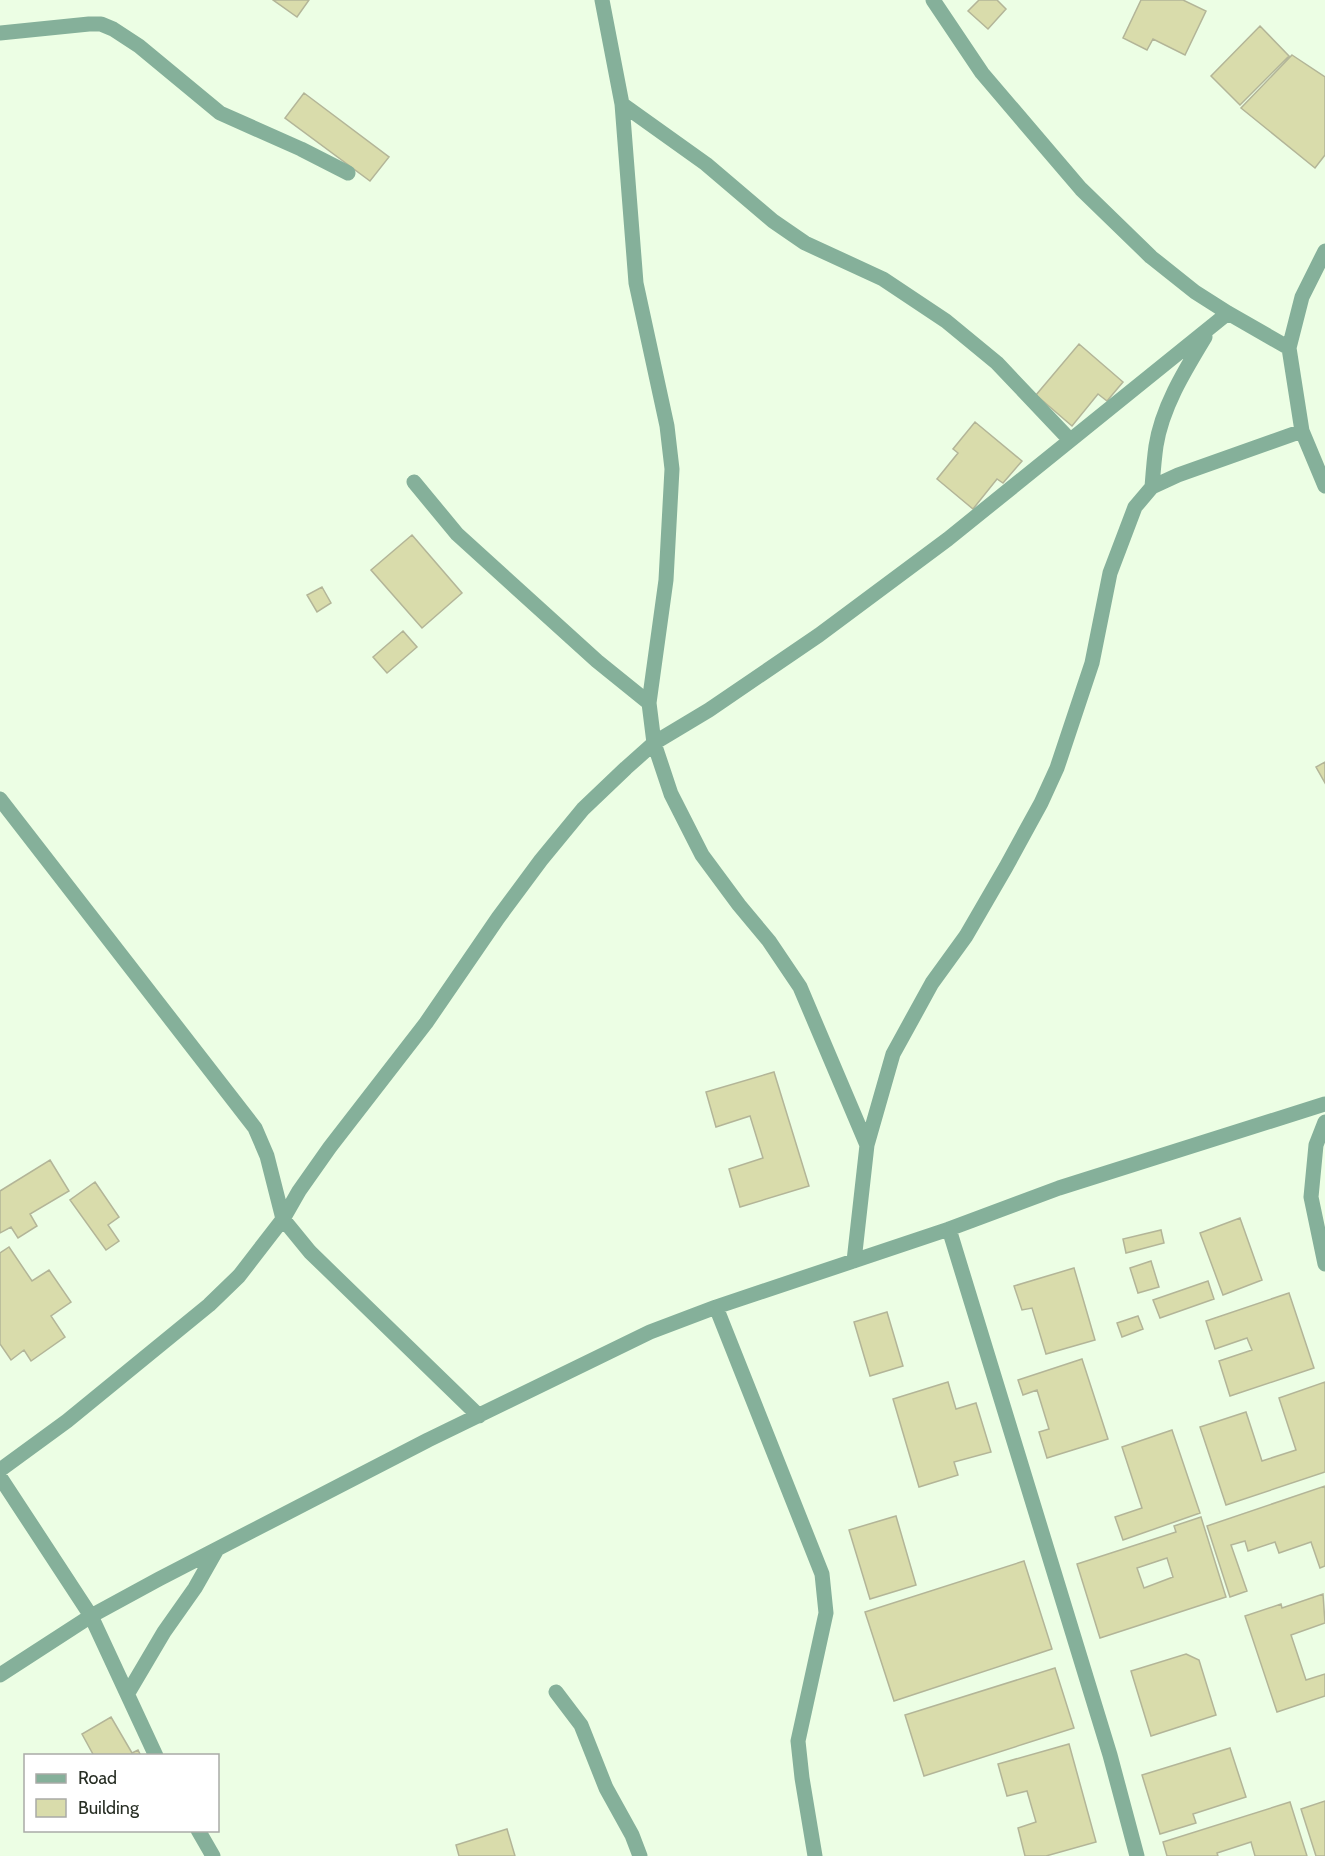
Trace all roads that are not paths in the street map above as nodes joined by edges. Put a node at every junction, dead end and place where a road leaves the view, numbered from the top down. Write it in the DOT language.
graph roads {
  1 [pos="602,0"];
  2 [pos="933,0"];
  3 [pos="0,33"];
  4 [pos="622,104"];
  5 [pos="348,173"];
  6 [pos="1325,251"];
  7 [pos="1228,314"];
  8 [pos="1211,327"];
  9 [pos="1289,348"];
  10 [pos="1302,431"];
  11 [pos="1070,440"];
  12 [pos="414,482"];
  13 [pos="1325,486"];
  14 [pos="1152,488"];
  15 [pos="649,703"];
  16 [pos="654,743"];
  17 [pos="0,800"];
  18 [pos="1325,1104"];
  19 [pos="1325,1122"];
  20 [pos="867,1145"];
  21 [pos="283,1218"];
  22 [pos="950,1229"];
  23 [pos="854,1261"];
  24 [pos="1325,1264"];
  25 [pos="716,1307"];
  26 [pos="479,1416"];
  27 [pos="0,1470"];
  28 [pos="0,1477"];
  29 [pos="216,1551"];
  30 [pos="91,1616"];
  31 [pos="0,1675"];
  32 [pos="128,1692"];
  33 [pos="556,1692"];
  34 [pos="156,1754"];
  35 [pos="199,1832"];
  36 [pos="213,1856"];
  37 [pos="640,1856"];
  38 [pos="815,1856"];
  39 [pos="1137,1856"];
  1 -- 4 [label="street"];
  2 -- 7 [label="street"];
  3 -- 5 [label="street"];
  4 -- 11 [label="street"];
  4 -- 15 [label="street"];
  6 -- 9 [label="street"];
  7 -- 8 [label="street"];
  7 -- 9 [label="street"];
  8 -- 11 [label="street"];
  8 -- 14 [label="street"];
  9 -- 10 [label="street"];
  10 -- 13 [label="street"];
  10 -- 14 [label="street"];
  11 -- 16 [label="street"];
  12 -- 15 [label="street"];
  14 -- 20 [label="street"];
  15 -- 16 [label="street"];
  16 -- 20 [label="street"];
  16 -- 21 [label="street"];
  17 -- 21 [label="street"];
  18 -- 22 [label="street"];
  19 -- 24 [label="street"];
  20 -- 23 [label="street"];
  21 -- 26 [label="street"];
  21 -- 27 [label="street"];
  22 -- 23 [label="street"];
  22 -- 39 [label="street"];
  23 -- 25 [label="street"];
  25 -- 26 [label="street"];
  25 -- 38 [label="street"];
  26 -- 29 [label="street"];
  28 -- 30 [label="street"];
  29 -- 30 [label="street"];
  29 -- 32 [label="street"];
  30 -- 31 [label="street"];
  30 -- 32 [label="street"];
  32 -- 34 [label="street"];
  33 -- 37 [label="street"];
  35 -- 36 [label="street"];
}
